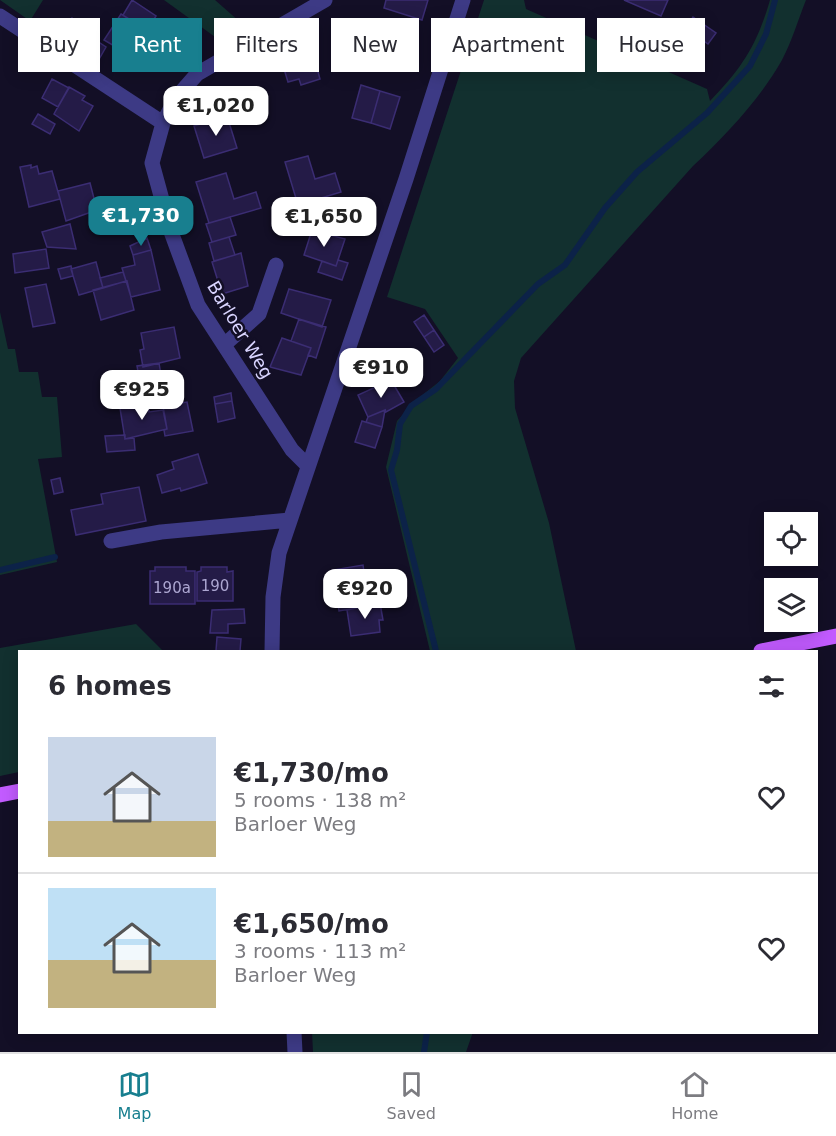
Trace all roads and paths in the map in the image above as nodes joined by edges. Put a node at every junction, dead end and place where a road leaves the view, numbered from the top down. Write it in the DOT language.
graph roads {
  1 [pos="325,0"];
  2 [pos="463,0"];
  3 [pos="0,16"];
  4 [pos="163,123"];
  5 [pos="276,265"];
  6 [pos="224,345"];
  7 [pos="308,466"];
  8 [pos="290,520"];
  9 [pos="111,541"];
  10 [pos="836,636"];
  11 [pos="272,650"];
  12 [pos="766,650"];
  13 [pos="18,791"];
  14 [pos="0,795"];
  15 [pos="294,1034"];
  16 [pos="295,1052"];
  1 -- 4 [label="street, Barloer Weg"];
  2 -- 7 [label="street"];
  3 -- 4 [label="street"];
  4 -- 6 [label="street, Barloer Weg"];
  5 -- 6 [label="street"];
  6 -- 7 [label="street, Barloer Weg"];
  7 -- 8 [label="street"];
  8 -- 9 [label="street"];
  8 -- 11 [label="street"];
  10 -- 12 [label="main road"];
  13 -- 14 [label="main road"];
  15 -- 16 [label="street"];
}
